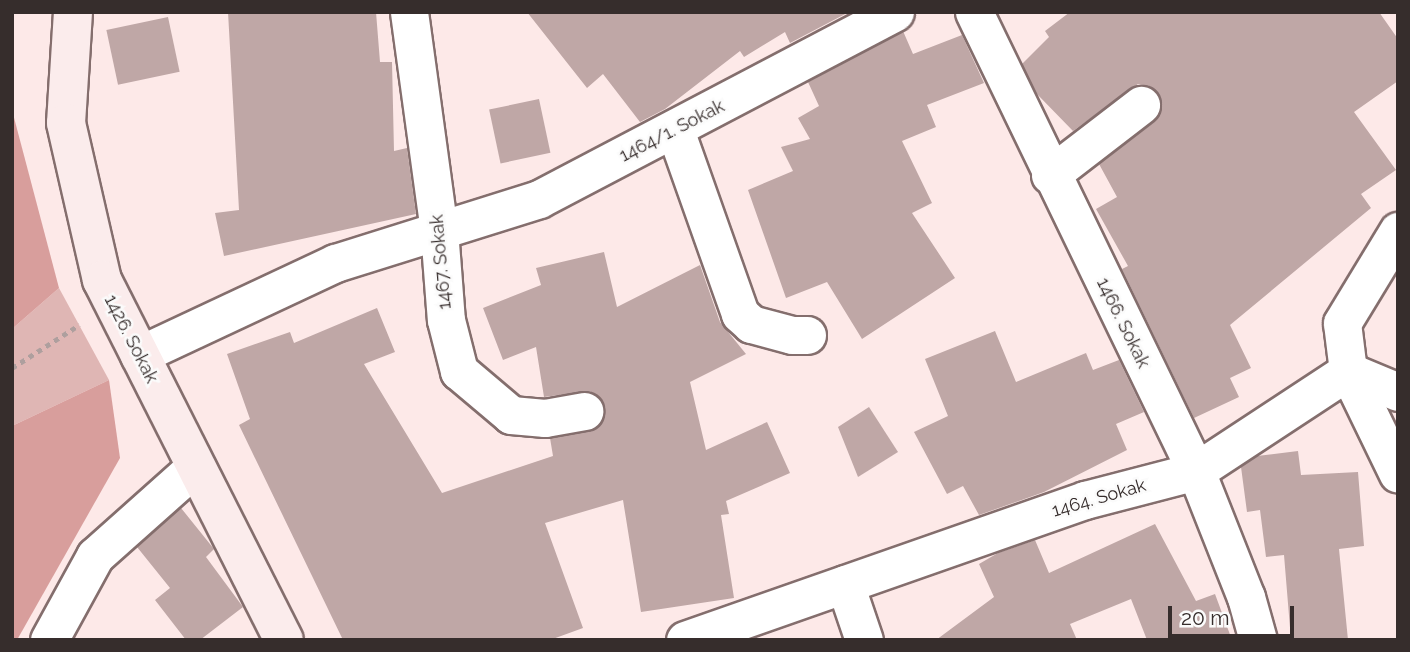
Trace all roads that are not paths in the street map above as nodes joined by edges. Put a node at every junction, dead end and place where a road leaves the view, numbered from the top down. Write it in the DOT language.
graph roads {
  1 [pos="73,12"];
  2 [pos="409,12"];
  3 [pos="974,12"];
  4 [pos="894,13"];
  5 [pos="1142,105"];
  6 [pos="675,130"];
  7 [pos="1050,175"];
  8 [pos="439,230"];
  9 [pos="1398,231"];
  10 [pos="807,335"];
  11 [pos="139,355"];
  12 [pos="1348,371"];
  13 [pos="1398,392"];
  14 [pos="584,411"];
  15 [pos="195,467"];
  16 [pos="1196,471"];
  17 [pos="1398,474"];
  18 [pos="845,584"];
  19 [pos="49,640"];
  20 [pos="284,640"];
  21 [pos="684,640"];
  22 [pos="864,640"];
  23 [pos="1258,640"];
  1 -- 11 [label="main road, 1426. Sokak"];
  2 -- 8 [label="street, 1467. Sokak"];
  3 -- 7 [label="street, 1466. Sokak"];
  4 -- 6 [label="street, 1464/1. Sokak"];
  5 -- 7 [label="street"];
  6 -- 8 [label="street, 1464/1. Sokak"];
  6 -- 10 [label="street"];
  7 -- 16 [label="street, 1466. Sokak"];
  8 -- 11 [label="street, 1464/1. Sokak"];
  8 -- 14 [label="street, 1467. Sokak"];
  9 -- 12 [label="street"];
  11 -- 15 [label="main road, 1426. Sokak"];
  12 -- 13 [label="street"];
  12 -- 16 [label="street, 1464. Sokak"];
  12 -- 17 [label="street"];
  15 -- 19 [label="street"];
  15 -- 20 [label="main road, 1426. Sokak"];
  16 -- 18 [label="street, 1464. Sokak"];
  16 -- 23 [label="street, 1466. Sokak"];
  18 -- 21 [label="street, 1464. Sokak"];
  18 -- 22 [label="street"];
}
